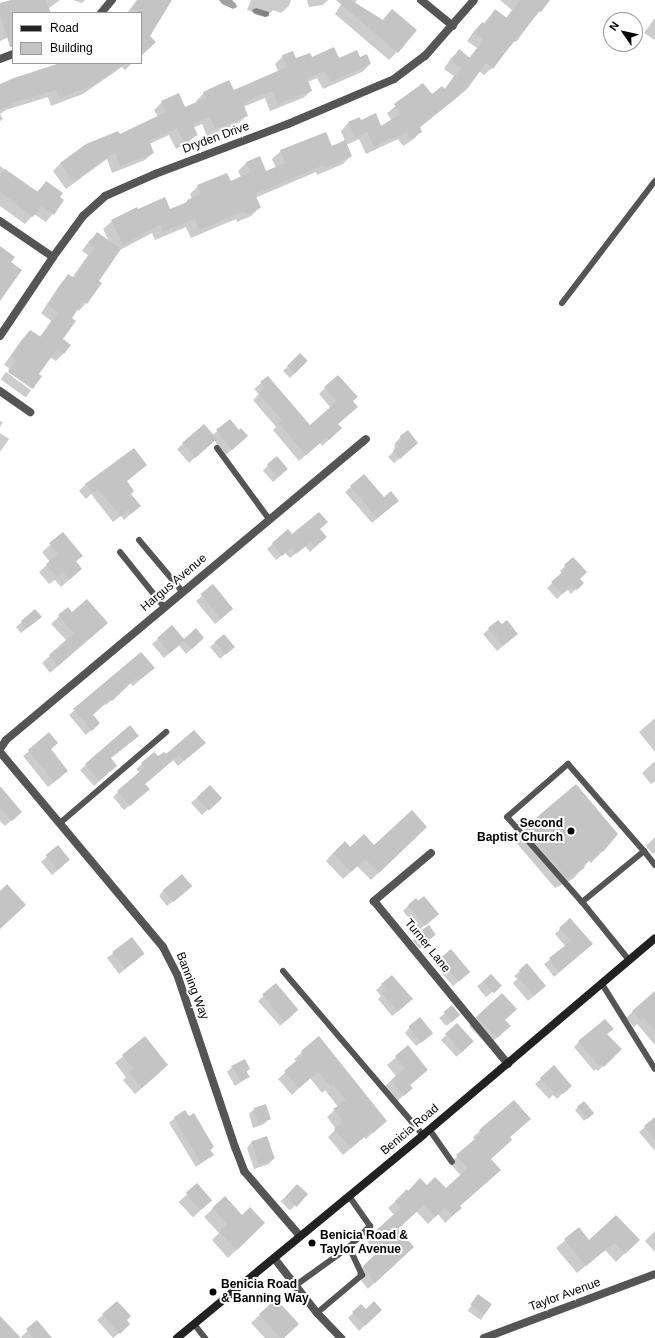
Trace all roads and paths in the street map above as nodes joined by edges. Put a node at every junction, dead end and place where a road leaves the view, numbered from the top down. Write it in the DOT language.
graph roads {
  1 [pos="112,0"];
  2 [pos="421,0"];
  3 [pos="474,0"];
  4 [pos="102,12"];
  5 [pos="453,26"];
  6 [pos="12,54"];
  7 [pos="0,59"];
  8 [pos="655,181"];
  9 [pos="0,221"];
  10 [pos="53,258"];
  11 [pos="562,303"];
  12 [pos="0,336"];
  13 [pos="0,391"];
  14 [pos="30,412"];
  15 [pos="366,439"];
  16 [pos="217,448"];
  17 [pos="269,519"];
  18 [pos="139,540"];
  19 [pos="120,552"];
  20 [pos="182,591"];
  21 [pos="164,607"];
  22 [pos="166,732"];
  23 [pos="0,751"];
  24 [pos="60,823"];
  25 [pos="644,851"];
  26 [pos="431,853"];
  27 [pos="655,864"];
  28 [pos="582,902"];
  29 [pos="655,938"];
  30 [pos="629,960"];
  31 [pos="283,971"];
  32 [pos="602,984"];
  33 [pos="508,1064"];
  34 [pos="655,1069"];
  35 [pos="426,1132"];
  36 [pos="452,1162"];
  37 [pos="350,1196"];
  38 [pos="300,1236"];
  39 [pos="349,1247"];
  40 [pos="274,1258"];
  41 [pos="655,1274"];
  42 [pos="296,1285"];
  43 [pos="317,1313"];
  44 [pos="194,1324"];
  45 [pos="177,1338"];
  46 [pos="205,1338"];
  47 [pos="341,1338"];
  48 [pos="484,1338"];
  1 -- 4 [label="street"];
  2 -- 5 [label="street"];
  3 -- 5 [label="street, Dryden Drive"];
  5 -- 10 [label="street, Dryden Drive"];
  6 -- 7 [label="street"];
  8 -- 11 [label="lane"];
  9 -- 10 [label="street"];
  10 -- 12 [label="street, Dryden Drive"];
  13 -- 14 [label="street"];
  15 -- 17 [label="street, Hargus Avenue"];
  16 -- 17 [label="lane"];
  17 -- 20 [label="street, Hargus Avenue"];
  18 -- 20 [label="lane"];
  19 -- 21 [label="lane"];
  20 -- 21 [label="street, Hargus Avenue"];
  21 -- 23 [label="street, Hargus Avenue"];
  22 -- 24 [label="lane"];
  23 -- 24 [label="street, Banning Way"];
  24 -- 38 [label="street, Banning Way"];
  25 -- 27 [label="lane"];
  25 -- 28 [label="lane"];
  25 -- 28 [label="lane"];
  26 -- 33 [label="street, Turner Lane"];
  28 -- 30 [label="lane"];
  29 -- 30 [label="main road, Benicia Road"];
  30 -- 32 [label="main road, Benicia Road"];
  31 -- 35 [label="lane"];
  32 -- 33 [label="main road, Benicia Road"];
  32 -- 34 [label="lane"];
  33 -- 35 [label="main road, Benicia Road"];
  35 -- 36 [label="lane"];
  35 -- 37 [label="main road, Benicia Road"];
  37 -- 38 [label="main road, Benicia Road"];
  37 -- 39 [label="lane"];
  38 -- 40 [label="main road, Benicia Road"];
  39 -- 42 [label="lane"];
  39 -- 43 [label="lane"];
  40 -- 42 [label="street"];
  40 -- 44 [label="main road, Benicia Road"];
  41 -- 48 [label="street, Taylor Avenue"];
  42 -- 43 [label="street"];
  43 -- 47 [label="street"];
  44 -- 45 [label="main road, Benicia Road"];
  44 -- 46 [label="lane"];
}
